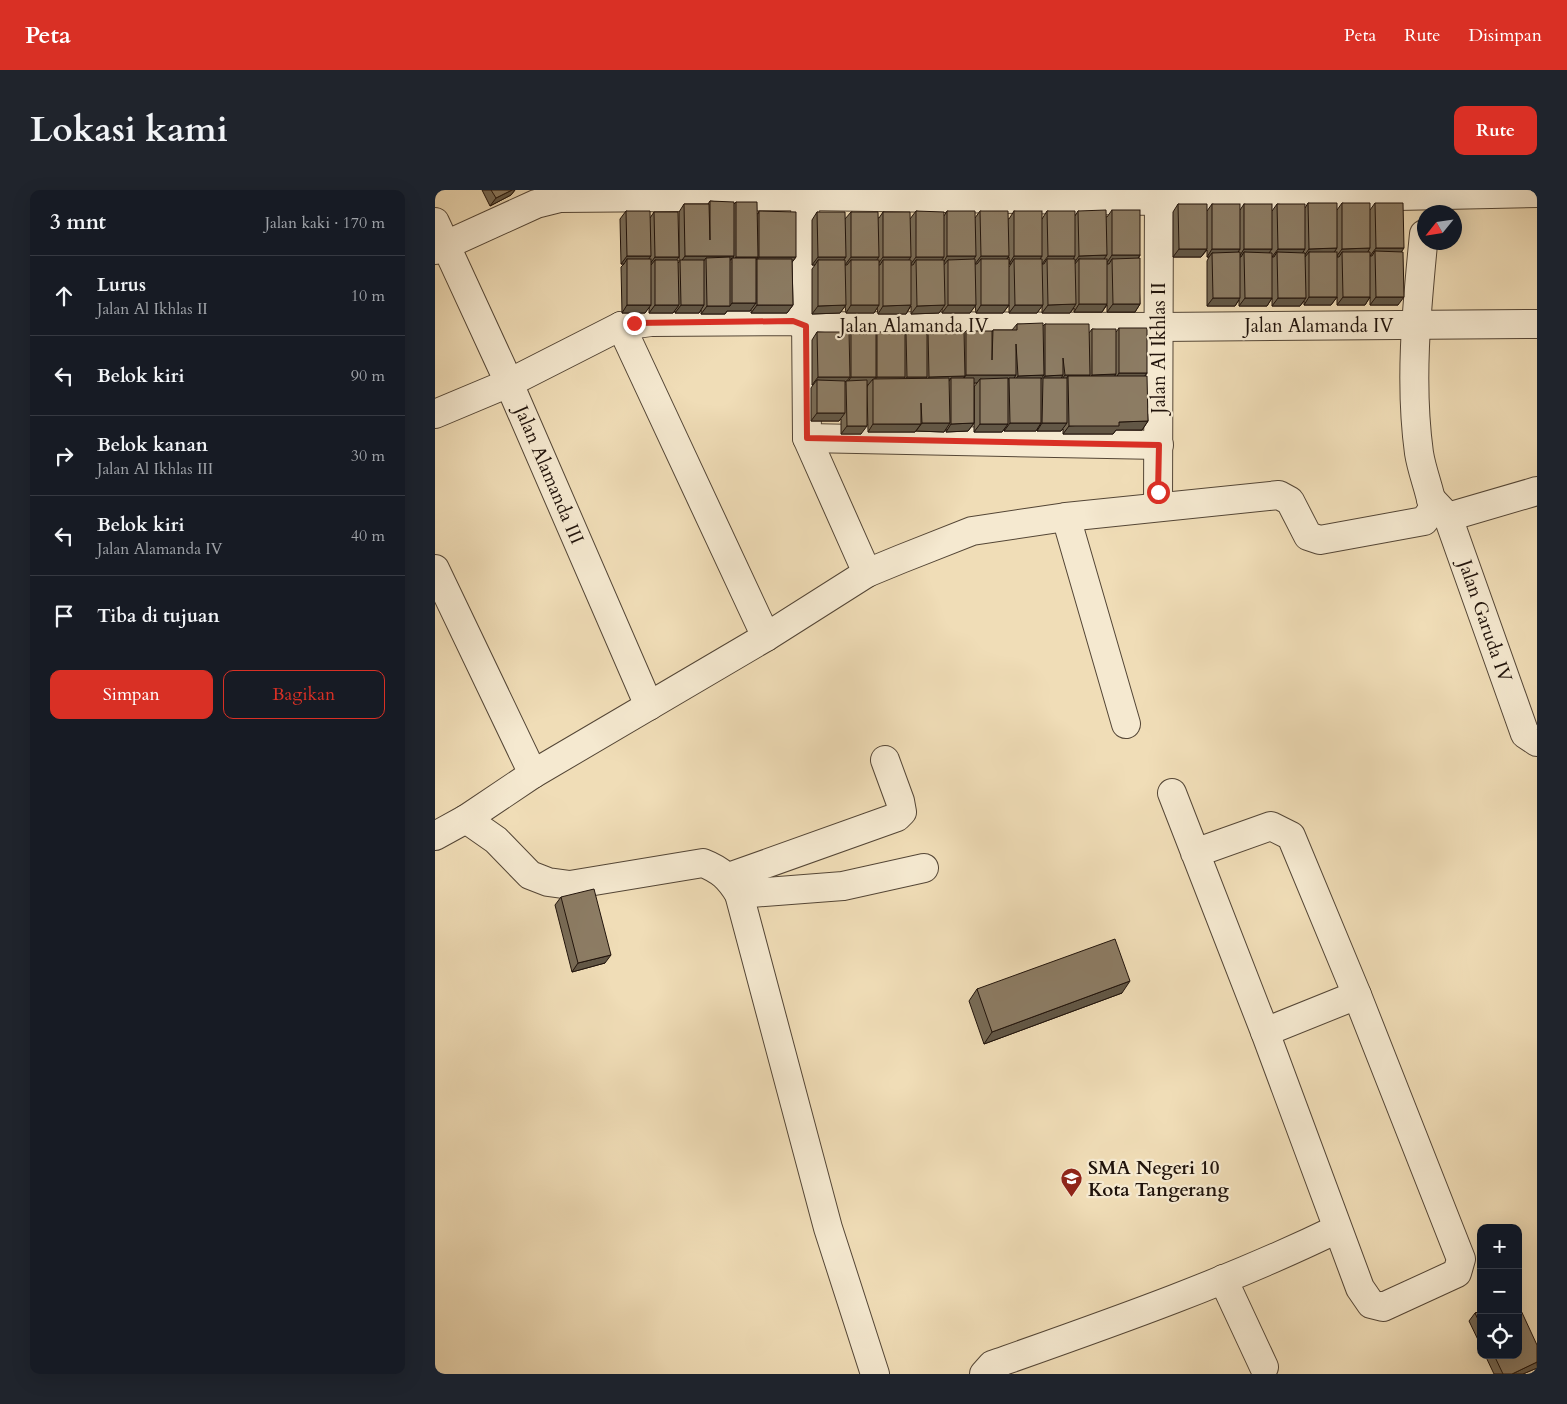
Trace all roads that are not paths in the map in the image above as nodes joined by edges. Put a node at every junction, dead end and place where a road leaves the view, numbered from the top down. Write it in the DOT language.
graph roads {
  1 [pos="805,193"];
  2 [pos="1537,193"];
  3 [pos="1159,196"];
  4 [pos="1428,199"];
  5 [pos="438,239"];
  6 [pos="1423,250"];
  7 [pos="1537,324"];
  8 [pos="621,326"];
  9 [pos="806,326"];
  10 [pos="1415,326"];
  11 [pos="1160,327"];
  12 [pos="509,383"];
  13 [pos="435,414"];
  14 [pos="807,438"];
  15 [pos="1159,445"];
  16 [pos="1537,491"];
  17 [pos="1158,507"];
  18 [pos="1437,510"];
  19 [pos="1067,517"];
  20 [pos="435,569"];
  21 [pos="867,573"];
  22 [pos="766,637"];
  23 [pos="649,706"];
  24 [pos="1126,724"];
  25 [pos="1537,742"];
  26 [pos="885,760"];
  27 [pos="533,774"];
  28 [pos="1172,794"];
  29 [pos="466,819"];
  30 [pos="435,836"];
  31 [pos="1195,852"];
  32 [pos="924,868"];
  33 [pos="734,886"];
  34 [pos="1357,995"];
  35 [pos="1265,1032"];
  36 [pos="1337,1229"];
  37 [pos="1223,1279"];
  38 [pos="1264,1367"];
  39 [pos="875,1374"];
  40 [pos="984,1374"];
  1 -- 3 [label="street"];
  1 -- 5 [label="street"];
  1 -- 9 [label="street"];
  2 -- 4 [label="street"];
  3 -- 4 [label="street"];
  3 -- 11 [label="street, Jalan Al Ikhlas II"];
  5 -- 12 [label="street, Jalan Alamanda III"];
  6 -- 10 [label="street, Jalan Garuda IV"];
  7 -- 10 [label="street, Jalan Alamanda IV"];
  8 -- 9 [label="street, Jalan Alamanda IV"];
  8 -- 12 [label="street, Jalan Alamanda IV"];
  8 -- 22 [label="street"];
  9 -- 11 [label="street, Jalan Alamanda IV"];
  9 -- 14 [label="street"];
  10 -- 11 [label="street, Jalan Alamanda IV"];
  10 -- 18 [label="street, Jalan Garuda IV"];
  11 -- 15 [label="street, Jalan Al Ikhlas II"];
  12 -- 13 [label="street, Jalan Alamanda IV"];
  12 -- 23 [label="street, Jalan Alamanda III"];
  14 -- 15 [label="street"];
  14 -- 21 [label="street"];
  15 -- 17 [label="street, Jalan Al Ikhlas II"];
  16 -- 18 [label="street"];
  17 -- 18 [label="street"];
  17 -- 19 [label="street"];
  18 -- 25 [label="street, Jalan Garuda IV"];
  19 -- 21 [label="street"];
  19 -- 24 [label="street"];
  20 -- 27 [label="street"];
  21 -- 22 [label="street"];
  22 -- 23 [label="street"];
  23 -- 27 [label="street"];
  26 -- 33 [label="street"];
  27 -- 29 [label="street"];
  28 -- 31 [label="street"];
  29 -- 30 [label="street"];
  29 -- 33 [label="street"];
  31 -- 34 [label="street"];
  31 -- 35 [label="street"];
  32 -- 33 [label="street"];
  33 -- 39 [label="street"];
  34 -- 35 [label="street"];
  34 -- 36 [label="street"];
  35 -- 36 [label="street"];
  36 -- 37 [label="street"];
  37 -- 38 [label="street"];
  37 -- 40 [label="street"];
}
